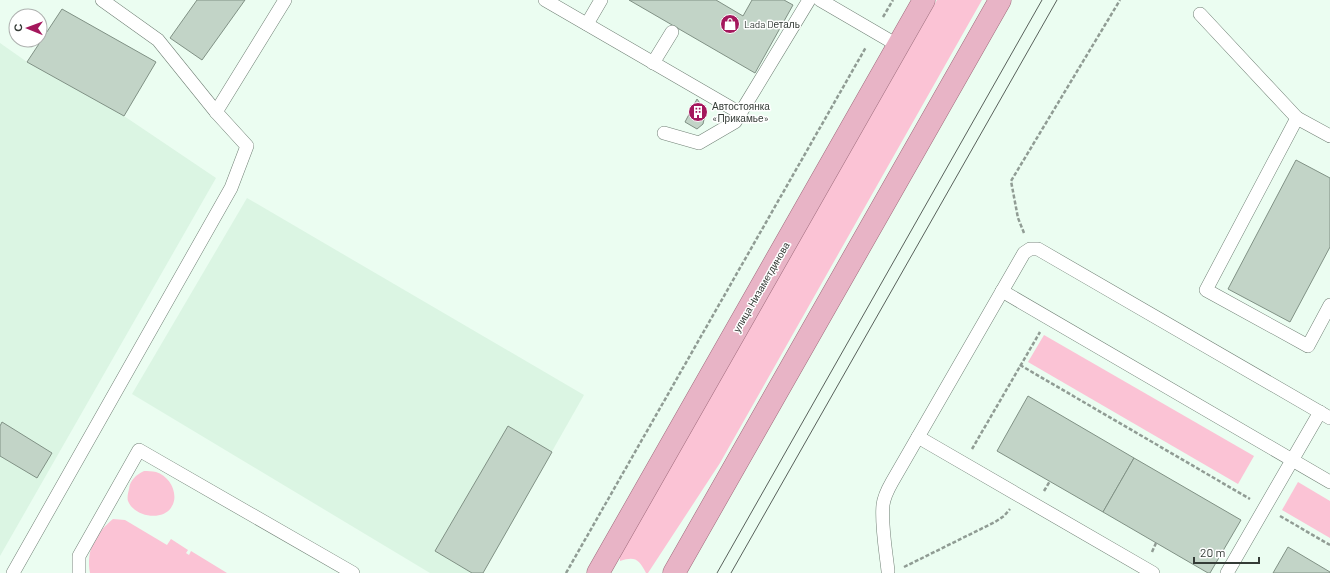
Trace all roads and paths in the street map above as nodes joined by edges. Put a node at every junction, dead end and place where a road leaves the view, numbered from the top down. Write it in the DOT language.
graph roads {
  1 [pos="102,0"];
  2 [pos="285,0"];
  3 [pos="545,0"];
  4 [pos="601,0"];
  5 [pos="809,0"];
  6 [pos="820,0"];
  7 [pos="893,0"];
  8 [pos="924,0"];
  9 [pos="1000,0"];
  10 [pos="1120,0"];
  11 [pos="1200,14"];
  12 [pos="587,24"];
  13 [pos="672,32"];
  14 [pos="875,32"];
  15 [pos="898,46"];
  16 [pos="653,63"];
  17 [pos="216,112"];
  18 [pos="740,113"];
  19 [pos="1297,118"];
  20 [pos="664,133"];
  21 [pos="1330,136"];
  22 [pos="1030,248"];
  23 [pos="1002,291"];
  24 [pos="1330,305"];
  25 [pos="1048,318"];
  26 [pos="1020,365"];
  27 [pos="1325,415"];
  28 [pos="918,437"];
  29 [pos="1292,460"];
  30 [pos="964,463"];
  31 [pos="1330,482"];
  32 [pos="1018,495"];
  33 [pos="1265,507"];
  34 [pos="1330,545"];
  35 [pos="13,573"];
  36 [pos="80,573"];
  37 [pos="353,573"];
  38 [pos="566,573"];
  39 [pos="598,573"];
  40 [pos="674,573"];
  41 [pos="892,573"];
  42 [pos="1153,573"];
  43 [pos="1227,573"];
  1 -- 17 [label="lane"];
  2 -- 17 [label="lane"];
  3 -- 12 [label="lane"];
  4 -- 12 [label="lane"];
  5 -- 18 [label="lane"];
  6 -- 14 [label="lane"];
  7 -- 14 [label="path"];
  8 -- 15 [label="main road, улица Низаметдинова"];
  9 -- 40 [label="main road"];
  10 -- 22 [label="path"];
  11 -- 19 [label="lane"];
  12 -- 16 [label="lane"];
  13 -- 16 [label="lane"];
  14 -- 15 [label="lane"];
  14 -- 38 [label="path"];
  15 -- 39 [label="main road, улица Низаметдинова"];
  16 -- 18 [label="lane"];
  17 -- 35 [label="lane"];
  18 -- 20 [label="lane"];
  19 -- 21 [label="lane"];
  19 -- 24 [label="lane"];
  22 -- 23 [label="lane"];
  22 -- 27 [label="lane"];
  23 -- 25 [label="lane"];
  23 -- 28 [label="lane"];
  25 -- 26 [label="path"];
  25 -- 29 [label="lane"];
  26 -- 30 [label="path"];
  26 -- 33 [label="path"];
  27 -- 29 [label="lane"];
  28 -- 30 [label="lane"];
  28 -- 41 [label="lane"];
  29 -- 31 [label="lane"];
  29 -- 33 [label="lane"];
  30 -- 32 [label="lane"];
  32 -- 41 [label="path"];
  32 -- 42 [label="lane"];
  33 -- 34 [label="path"];
  33 -- 43 [label="lane"];
  36 -- 37 [label="lane"];
}
